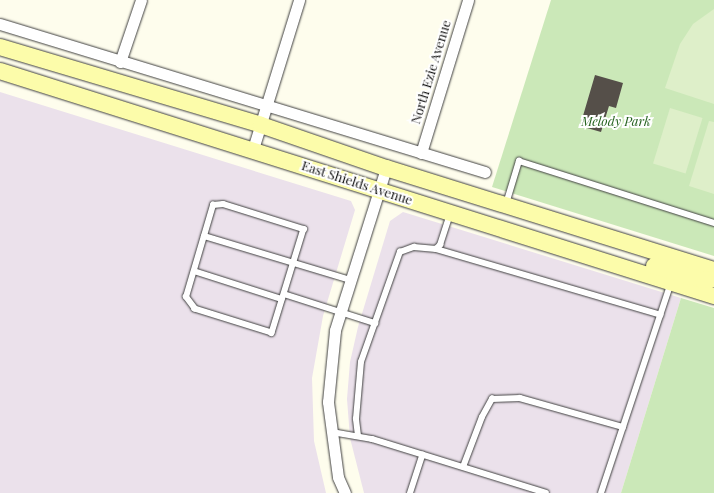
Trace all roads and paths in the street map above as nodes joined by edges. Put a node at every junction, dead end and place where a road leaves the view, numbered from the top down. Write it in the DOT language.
graph roads {
  1 [pos="141,0"];
  2 [pos="299,0"];
  3 [pos="468,0"];
  4 [pos="0,24"];
  5 [pos="0,47"];
  6 [pos="120,62"];
  7 [pos="0,71"];
  8 [pos="267,106"];
  9 [pos="261,125"];
  10 [pos="253,149"];
  11 [pos="421,153"];
  12 [pos="386,168"];
  13 [pos="485,172"];
  14 [pos="378,189"];
  15 [pos="505,206"];
  16 [pos="450,213"];
  17 [pos="714,223"];
  18 [pos="204,236"];
  19 [pos="555,247"];
  20 [pos="436,249"];
  21 [pos="293,264"];
  22 [pos="714,270"];
  23 [pos="194,271"];
  24 [pos="714,279"];
  25 [pos="350,280"];
  26 [pos="671,282"];
  27 [pos="283,296"];
  28 [pos="714,296"];
  29 [pos="341,311"];
  30 [pos="661,315"];
  31 [pos="375,323"];
  32 [pos="623,427"];
  33 [pos="332,432"];
  34 [pos="358,436"];
  35 [pos="422,455"];
  36 [pos="463,467"];
  37 [pos="345,493"];
  38 [pos="410,493"];
  39 [pos="546,493"];
  40 [pos="601,493"];
  1 -- 6 [label="street"];
  2 -- 8 [label="street"];
  3 -- 11 [label="street, North Ezie Avenue"];
  4 -- 6 [label="street"];
  5 -- 9 [label="main road, East Shields Avenue"];
  6 -- 8 [label="street"];
  7 -- 10 [label="main road, East Shields Avenue"];
  8 -- 9 [label="street"];
  8 -- 11 [label="street"];
  9 -- 10 [label="street"];
  9 -- 12 [label="main road, East Shields Avenue"];
  10 -- 14 [label="main road, East Shields Avenue"];
  11 -- 13 [label="street"];
  12 -- 14 [label="street"];
  12 -- 15 [label="main road, East Shields Avenue"];
  14 -- 16 [label="main road, East Shields Avenue"];
  14 -- 25 [label="street"];
  15 -- 17 [label="lane"];
  15 -- 22 [label="main road, East Shields Avenue"];
  16 -- 19 [label="main road, East Shields Avenue"];
  16 -- 20 [label="lane"];
  18 -- 21 [label="lane"];
  18 -- 21 [label="lane"];
  18 -- 23 [label="lane"];
  19 -- 24 [label="main road"];
  19 -- 26 [label="main road, East Shields Avenue"];
  20 -- 30 [label="lane"];
  20 -- 31 [label="lane"];
  21 -- 25 [label="lane"];
  21 -- 27 [label="lane"];
  23 -- 27 [label="lane"];
  23 -- 27 [label="lane"];
  25 -- 29 [label="street"];
  26 -- 28 [label="main road, East Shields Avenue"];
  26 -- 30 [label="lane"];
  27 -- 29 [label="lane"];
  29 -- 31 [label="lane"];
  29 -- 33 [label="street"];
  30 -- 32 [label="lane"];
  31 -- 34 [label="lane"];
  32 -- 36 [label="lane"];
  32 -- 40 [label="lane"];
  33 -- 34 [label="lane"];
  33 -- 37 [label="street"];
  34 -- 35 [label="lane"];
  35 -- 36 [label="lane"];
  35 -- 38 [label="lane"];
  36 -- 39 [label="lane"];
}
